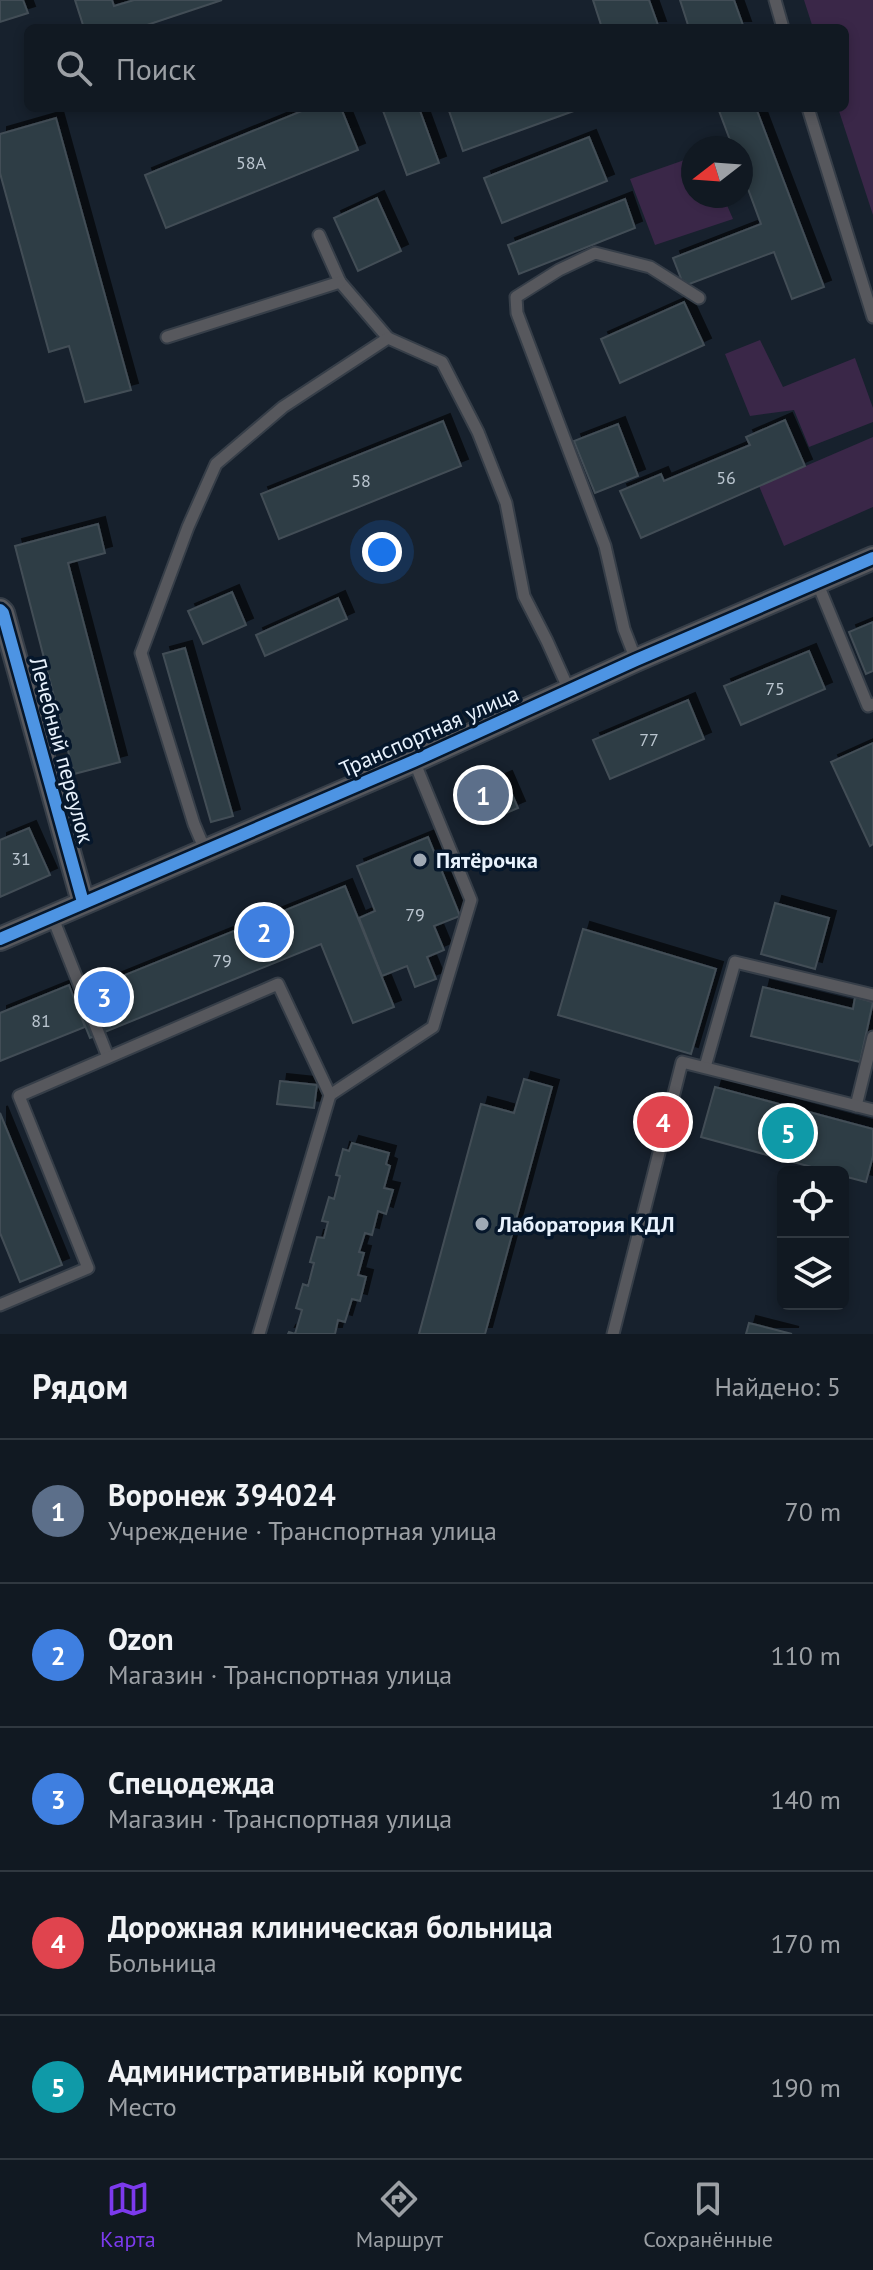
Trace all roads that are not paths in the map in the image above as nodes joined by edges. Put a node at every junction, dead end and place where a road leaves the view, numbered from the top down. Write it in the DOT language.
graph roads {
  1 [pos="775,0"];
  2 [pos="782,24"];
  3 [pos="809,112"];
  4 [pos="319,235"];
  5 [pos="340,282"];
  6 [pos="699,298"];
  7 [pos="873,317"];
  8 [pos="167,337"];
  9 [pos="388,338"];
  10 [pos="873,558"];
  11 [pos="817,582"];
  12 [pos="0,610"];
  13 [pos="636,660"];
  14 [pos="569,690"];
  15 [pos="873,704"];
  16 [pos="414,761"];
  17 [pos="205,850"];
  18 [pos="83,902"];
  19 [pos="52,916"];
  20 [pos="0,939"];
  21 [pos="873,995"];
  22 [pos="873,1037"];
  23 [pos="108,1057"];
  24 [pos="705,1067"];
  25 [pos="330,1095"];
  26 [pos="856,1106"];
  27 [pos="873,1110"];
  28 [pos="0,1305"];
  29 [pos="259,1334"];
  30 [pos="613,1334"];
  1 -- 2 [label="lane"];
  3 -- 7 [label="lane"];
  4 -- 5 [label="lane"];
  5 -- 8 [label="lane"];
  5 -- 9 [label="lane"];
  6 -- 13 [label="lane"];
  9 -- 14 [label="lane"];
  9 -- 17 [label="lane"];
  10 -- 11 [label="street, Транспортная улица"];
  11 -- 13 [label="street, Транспортная улица"];
  11 -- 15 [label="lane"];
  12 -- 18 [label="street, Лечебный переулок"];
  13 -- 14 [label="street, Транспортная улица"];
  14 -- 16 [label="street, Транспортная улица"];
  16 -- 17 [label="street, Транспортная улица"];
  16 -- 25 [label="lane"];
  17 -- 18 [label="street, Транспортная улица"];
  18 -- 19 [label="street, Транспортная улица"];
  19 -- 20 [label="street, Транспортная улица"];
  19 -- 23 [label="lane"];
  21 -- 24 [label="lane"];
  22 -- 26 [label="lane"];
  23 -- 25 [label="lane"];
  23 -- 28 [label="lane"];
  24 -- 26 [label="lane"];
  24 -- 30 [label="lane"];
  25 -- 29 [label="lane"];
  26 -- 27 [label="lane"];
}
